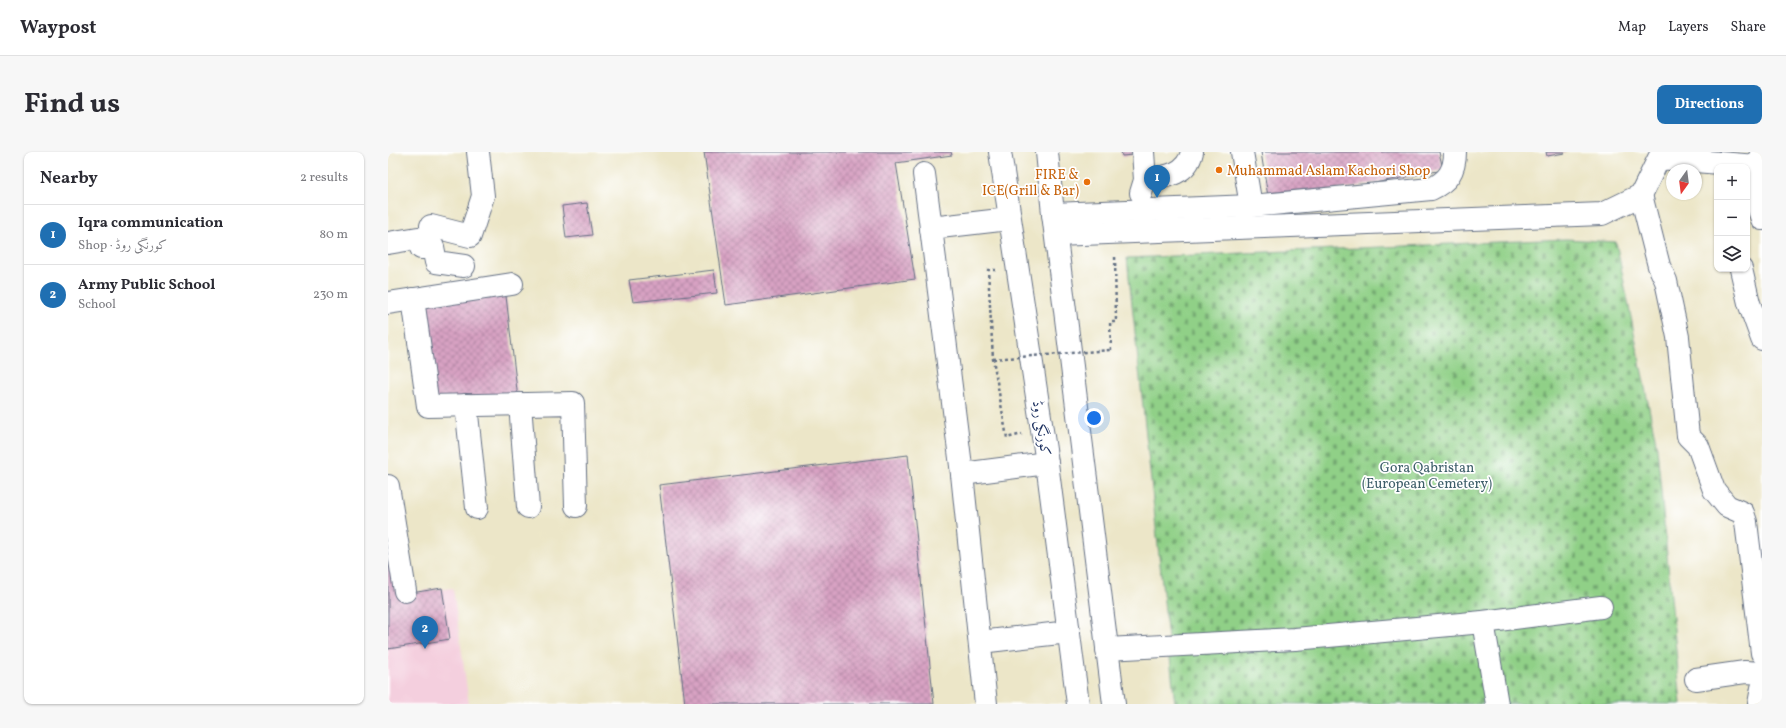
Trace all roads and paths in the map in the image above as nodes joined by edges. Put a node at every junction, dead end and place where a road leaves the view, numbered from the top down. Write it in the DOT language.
graph roads {
  1 [pos="478,152"];
  2 [pos="1000,152"];
  3 [pos="1047,152"];
  4 [pos="1143,152"];
  5 [pos="1192,152"];
  6 [pos="1242,152"];
  7 [pos="1455,152"];
  8 [pos="1658,155"];
  9 [pos="1759,159"];
  10 [pos="1714,164"];
  11 [pos="1735,164"];
  12 [pos="924,174"];
  13 [pos="1145,180"];
  14 [pos="1641,195"];
  15 [pos="1251,206"];
  16 [pos="1140,210"];
  17 [pos="1053,214"];
  18 [pos="1010,219"];
  19 [pos="1762,219"];
  20 [pos="431,226"];
  21 [pos="931,228"];
  22 [pos="1056,235"];
  23 [pos="388,243"];
  24 [pos="1115,255"];
  25 [pos="464,266"];
  26 [pos="988,270"];
  27 [pos="1742,272"];
  28 [pos="512,284"];
  29 [pos="413,299"];
  30 [pos="388,303"];
  31 [pos="1762,340"];
  32 [pos="992,359"];
  33 [pos="520,404"];
  34 [pos="466,405"];
  35 [pos="1006,438"];
  36 [pos="1047,463"];
  37 [pos="962,474"];
  38 [pos="388,486"];
  39 [pos="576,506"];
  40 [pos="528,507"];
  41 [pos="477,508"];
  42 [pos="405,591"];
  43 [pos="1601,607"];
  44 [pos="1483,622"];
  45 [pos="1069,632"];
  46 [pos="980,642"];
  47 [pos="1107,650"];
  48 [pos="1762,653"];
  49 [pos="1762,673"];
  50 [pos="1696,679"];
  51 [pos="1762,688"];
  52 [pos="986,704"];
  53 [pos="1078,704"];
  54 [pos="1114,704"];
  55 [pos="1497,704"];
  56 [pos="1759,704"];
  1 -- 20 [label="main road"];
  2 -- 18 [label="main road, کورنگی روڈ"];
  3 -- 17 [label="main road"];
  4 -- 13 [label="main road"];
  5 -- 13 [label="main road"];
  6 -- 15 [label="main road"];
  7 -- 15 [label="main road"];
  8 -- 10 [label="main road"];
  8 -- 14 [label="main road"];
  9 -- 11 [label="main road"];
  9 -- 19 [label="main road"];
  12 -- 21 [label="main road"];
  13 -- 16 [label="main road"];
  14 -- 22 [label="main road"];
  14 -- 48 [label="main road"];
  15 -- 16 [label="main road"];
  16 -- 17 [label="main road"];
  17 -- 22 [label="main road"];
  18 -- 21 [label="main road"];
  18 -- 36 [label="main road, کورنگی روڈ"];
  21 -- 37 [label="main road"];
  22 -- 47 [label="main road"];
  23 -- 25 [label="main road"];
  24 -- 32 [label="path, bridge"];
  26 -- 32 [label="path"];
  27 -- 31 [label="main road"];
  28 -- 29 [label="main road"];
  29 -- 30 [label="main road"];
  29 -- 34 [label="main road"];
  32 -- 35 [label="path"];
  33 -- 34 [label="main road"];
  33 -- 39 [label="main road"];
  33 -- 40 [label="main road"];
  34 -- 41 [label="main road"];
  36 -- 37 [label="main road"];
  36 -- 45 [label="main road, کورنگی روڈ"];
  37 -- 46 [label="main road"];
  38 -- 42 [label="main road"];
  43 -- 44 [label="main road"];
  44 -- 47 [label="main road"];
  44 -- 55 [label="main road"];
  45 -- 46 [label="main road"];
  45 -- 53 [label="main road, کورنگی روڈ"];
  46 -- 52 [label="main road"];
  47 -- 54 [label="main road"];
  49 -- 50 [label="main road"];
  51 -- 56 [label="main road"];
}
